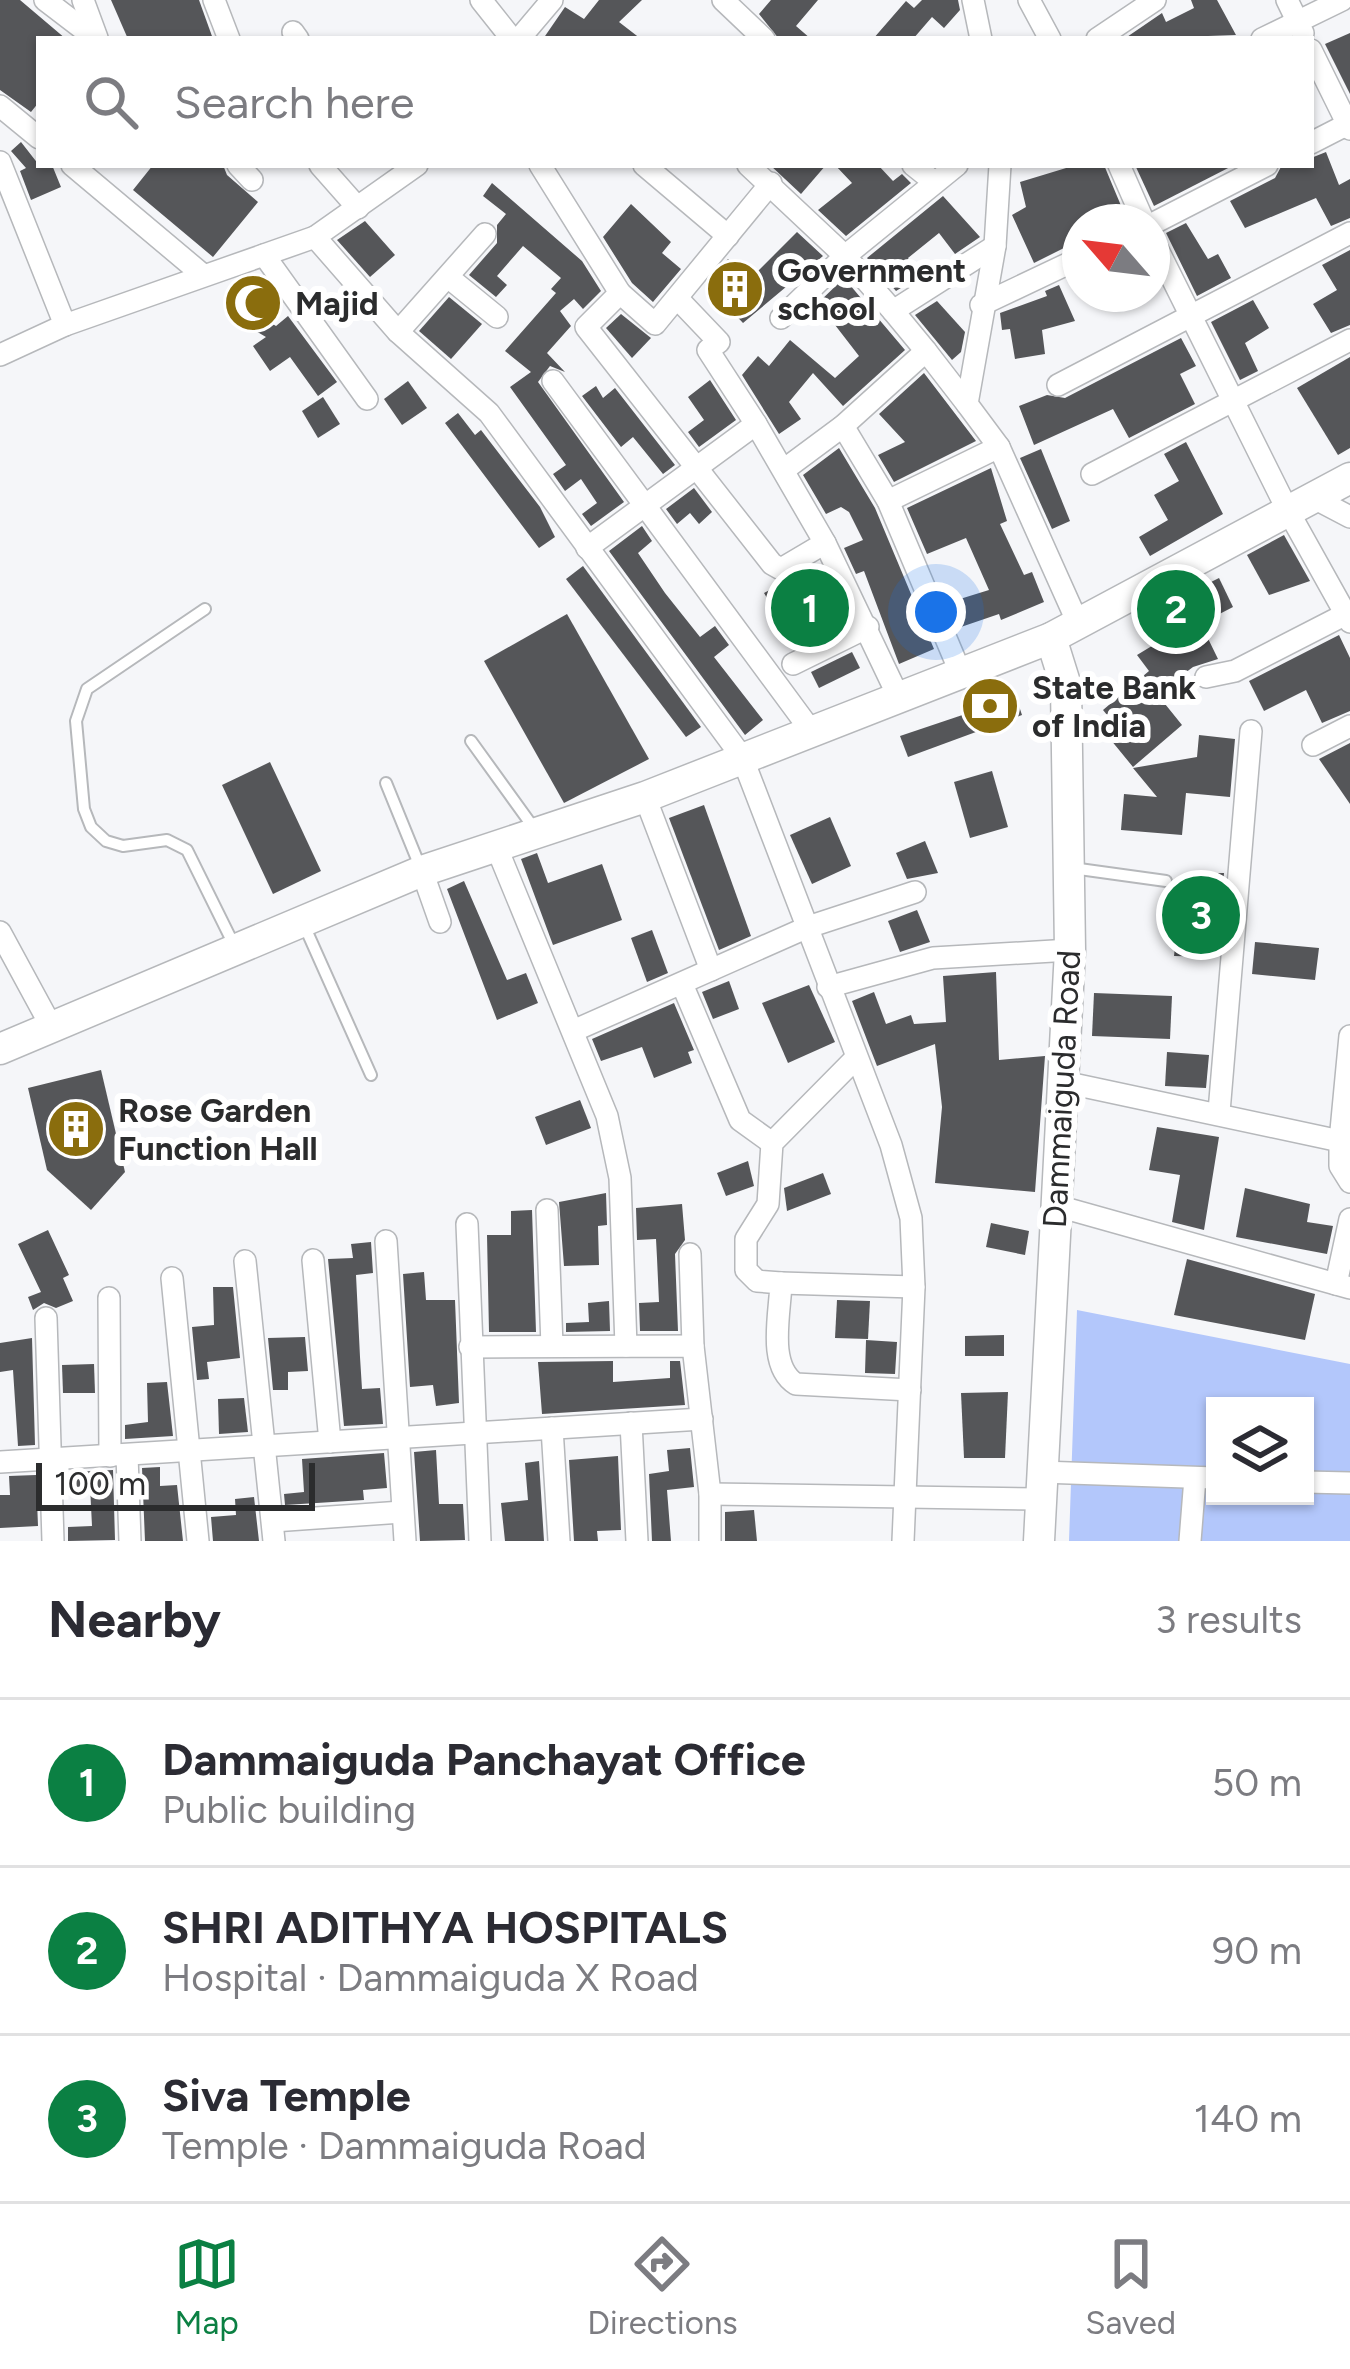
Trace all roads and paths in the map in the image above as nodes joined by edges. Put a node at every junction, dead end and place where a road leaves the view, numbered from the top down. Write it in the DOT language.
graph roads {
  1 [pos="45,0"];
  2 [pos="83,0"];
  3 [pos="214,0"];
  4 [pos="481,0"];
  5 [pos="723,0"];
  6 [pos="973,0"];
  7 [pos="1029,0"];
  8 [pos="1155,0"];
  9 [pos="1287,0"];
  10 [pos="1342,0"];
  11 [pos="546,2"];
  12 [pos="1301,30"];
  13 [pos="92,36"];
  14 [pos="95,36"];
  15 [pos="228,36"];
  16 [pos="512,36"];
  17 [pos="518,36"];
  18 [pos="761,36"];
  19 [pos="980,36"];
  20 [pos="1048,36"];
  21 [pos="1101,36"];
  22 [pos="1314,56"];
  23 [pos="0,106"];
  24 [pos="34,124"];
  25 [pos="1349,125"];
  26 [pos="1314,142"];
  27 [pos="0,162"];
  28 [pos="76,168"];
  29 [pos="323,168"];
  30 [pos="413,168"];
  31 [pos="542,168"];
  32 [pos="648,168"];
  33 [pos="752,168"];
  34 [pos="918,168"];
  35 [pos="952,168"];
  36 [pos="1000,168"];
  37 [pos="1120,168"];
  38 [pos="1261,168"];
  39 [pos="933,181"];
  40 [pos="771,183"];
  41 [pos="1138,204"];
  42 [pos="358,208"];
  43 [pos="1170,212"];
  44 [pos="1350,233"];
  45 [pos="485,234"];
  46 [pos="728,236"];
  47 [pos="315,237"];
  48 [pos="995,246"];
  49 [pos="264,255"];
  50 [pos="845,256"];
  51 [pos="1062,266"];
  52 [pos="1170,274"];
  53 [pos="203,275"];
  54 [pos="448,277"];
  55 [pos="620,293"];
  56 [pos="677,298"];
  57 [pos="981,304"];
  58 [pos="893,311"];
  59 [pos="496,317"];
  60 [pos="782,318"];
  61 [pos="1192,319"];
  62 [pos="65,325"];
  63 [pos="398,332"];
  64 [pos="1350,340"];
  65 [pos="926,351"];
  66 [pos="0,355"];
  67 [pos="553,381"];
  68 [pos="1058,385"];
  69 [pos="367,399"];
  70 [pos="1235,403"];
  71 [pos="967,404"];
  72 [pos="756,424"];
  73 [pos="843,426"];
  74 [pos="999,447"];
  75 [pos="696,465"];
  76 [pos="784,469"];
  77 [pos="1092,474"];
  78 [pos="1350,478"];
  79 [pos="888,501"];
  80 [pos="1300,503"];
  81 [pos="642,507"];
  82 [pos="1350,517"];
  83 [pos="825,543"];
  84 [pos="587,548"];
  85 [pos="205,609"];
  86 [pos="1348,618"];
  87 [pos="868,627"];
  88 [pos="1064,630"];
  89 [pos="794,664"];
  90 [pos="961,674"];
  91 [pos="1206,677"];
  92 [pos="899,698"];
  93 [pos="1350,726"];
  94 [pos="1251,731"];
  95 [pos="812,732"];
  96 [pos="471,741"];
  97 [pos="1313,745"];
  98 [pos="742,757"];
  99 [pos="386,783"];
  100 [pos="645,797"];
  101 [pos="537,832"];
  102 [pos="496,846"];
  103 [pos="1069,867"];
  104 [pos="422,872"];
  105 [pos="1166,881"];
  106 [pos="915,892"];
  107 [pos="302,921"];
  108 [pos="440,922"];
  109 [pos="808,927"];
  110 [pos="0,932"];
  111 [pos="237,950"];
  112 [pos="1070,950"];
  113 [pos="711,970"];
  114 [pos="682,984"];
  115 [pos="828,987"];
  116 [pos="51,1026"];
  117 [pos="573,1031"];
  118 [pos="1350,1036"];
  119 [pos="0,1048"];
  120 [pos="854,1060"];
  121 [pos="370,1076"];
  122 [pos="1059,1081"];
  123 [pos="1219,1112"];
  124 [pos="1340,1141"];
  125 [pos="772,1143"];
  126 [pos="1350,1182"];
  127 [pos="1054,1205"];
  128 [pos="547,1210"];
  129 [pos="1350,1219"];
  130 [pos="467,1224"];
  131 [pos="386,1241"];
  132 [pos="690,1254"];
  133 [pos="313,1260"];
  134 [pos="244,1261"];
  135 [pos="172,1278"];
  136 [pos="781,1283"];
  137 [pos="1343,1286"];
  138 [pos="914,1287"];
  139 [pos="109,1298"];
  140 [pos="46,1318"];
  141 [pos="552,1346"];
  142 [pos="626,1346"];
  143 [pos="693,1346"];
  144 [pos="470,1347"];
  145 [pos="910,1390"];
  146 [pos="702,1419"];
  147 [pos="631,1424"];
  148 [pos="552,1428"];
  149 [pos="475,1432"];
  150 [pos="398,1436"];
  151 [pos="265,1442"];
  152 [pos="329,1442"];
  153 [pos="192,1450"];
  154 [pos="118,1456"];
  155 [pos="49,1461"];
  156 [pos="0,1462"];
  157 [pos="1205,1478"];
  158 [pos="1314,1482"];
  159 [pos="1350,1484"];
  160 [pos="1041,1485"];
  161 [pos="710,1494"];
  162 [pos="907,1497"];
  163 [pos="402,1512"];
  164 [pos="273,1531"];
  165 [pos="53,1541"];
  166 [pos="130,1541"];
  167 [pos="198,1541"];
  168 [pos="405,1541"];
  169 [pos="480,1541"];
  170 [pos="559,1541"];
  171 [pos="637,1541"];
  172 [pos="710,1541"];
  173 [pos="903,1541"];
  174 [pos="1039,1541"];
  175 [pos="1190,1541"];
  1 -- 13 [label="street"];
  2 -- 14 [label="street"];
  3 -- 15 [label="street"];
  4 -- 16 [label="street"];
  5 -- 18 [label="street"];
  6 -- 19 [label="street"];
  7 -- 20 [label="street"];
  8 -- 21 [label="street"];
  9 -- 12 [label="street"];
  10 -- 12 [label="street"];
  11 -- 17 [label="street"];
  22 -- 25 [label="street"];
  23 -- 24 [label="street"];
  25 -- 26 [label="street"];
  27 -- 62 [label="street"];
  28 -- 53 [label="street"];
  29 -- 42 [label="street"];
  30 -- 42 [label="street"];
  31 -- 55 [label="street"];
  32 -- 46 [label="street"];
  33 -- 40 [label="street"];
  34 -- 39 [label="street"];
  35 -- 39 [label="street"];
  36 -- 48 [label="street"];
  37 -- 41 [label="street"];
  38 -- 43 [label="street"];
  39 -- 50 [label="street"];
  40 -- 46 [label="street"];
  40 -- 50 [label="street"];
  42 -- 47 [label="street"];
  44 -- 61 [label="street"];
  45 -- 54 [label="street"];
  46 -- 56 [label="street"];
  47 -- 49 [label="street"];
  47 -- 63 [label="street"];
  48 -- 57 [label="street"];
  48 -- 58 [label="street"];
  49 -- 53 [label="street"];
  49 -- 69 [label="street"];
  50 -- 58 [label="street"];
  50 -- 60 [label="street"];
  51 -- 57 [label="street"];
  52 -- 61 [label="street"];
  53 -- 62 [label="street"];
  54 -- 59 [label="street"];
  54 -- 63 [label="street"];
  55 -- 56 [label="street"];
  55 -- 75 [label="street"];
  56 -- 72 [label="street"];
  57 -- 71 [label="street"];
  58 -- 65 [label="street"];
  61 -- 68 [label="street"];
  61 -- 70 [label="street"];
  62 -- 66 [label="street"];
  63 -- 84 [label="street"];
  64 -- 70 [label="street"];
  65 -- 71 [label="street"];
  65 -- 73 [label="street"];
  67 -- 81 [label="street"];
  70 -- 77 [label="street"];
  70 -- 80 [label="street"];
  71 -- 74 [label="street"];
  72 -- 75 [label="street"];
  72 -- 76 [label="street"];
  73 -- 76 [label="street"];
  73 -- 79 [label="street"];
  74 -- 79 [label="street"];
  74 -- 88 [label="street"];
  75 -- 81 [label="street"];
  75 -- 83 [label="street"];
  76 -- 83 [label="street"];
  78 -- 80 [label="street"];
  79 -- 90 [label="street"];
  80 -- 82 [label="street"];
  80 -- 86 [label="street"];
  80 -- 88 [label="street"];
  81 -- 84 [label="street"];
  81 -- 95 [label="street"];
  83 -- 87 [label="street"];
  84 -- 98 [label="street"];
  85 -- 111 [label="lane"];
  86 -- 91 [label="street"];
  87 -- 89 [label="street"];
  87 -- 92 [label="street"];
  88 -- 90 [label="street"];
  88 -- 103 [label="street, Dammaiguda Road"];
  90 -- 92 [label="street"];
  92 -- 95 [label="street"];
  93 -- 97 [label="street"];
  94 -- 123 [label="street"];
  95 -- 98 [label="street"];
  96 -- 101 [label="lane"];
  98 -- 100 [label="street"];
  98 -- 109 [label="street"];
  99 -- 104 [label="lane"];
  100 -- 101 [label="street"];
  100 -- 113 [label="street"];
  101 -- 102 [label="street"];
  102 -- 104 [label="street"];
  102 -- 117 [label="street"];
  103 -- 105 [label="lane"];
  103 -- 112 [label="street, Dammaiguda Road"];
  104 -- 107 [label="street"];
  104 -- 108 [label="street"];
  106 -- 109 [label="street"];
  107 -- 111 [label="street"];
  107 -- 121 [label="lane"];
  109 -- 113 [label="street"];
  109 -- 115 [label="street"];
  110 -- 116 [label="street"];
  111 -- 116 [label="street"];
  112 -- 115 [label="street"];
  112 -- 122 [label="street, Dammaiguda Road"];
  113 -- 114 [label="street"];
  114 -- 117 [label="street"];
  114 -- 125 [label="street"];
  115 -- 120 [label="street"];
  116 -- 119 [label="street"];
  117 -- 142 [label="street"];
  118 -- 124 [label="street"];
  120 -- 125 [label="street"];
  120 -- 138 [label="street"];
  122 -- 123 [label="street"];
  122 -- 127 [label="street, Dammaiguda Road"];
  123 -- 124 [label="street"];
  124 -- 126 [label="street"];
  125 -- 136 [label="street"];
  127 -- 137 [label="street"];
  127 -- 160 [label="street, Dammaiguda Road"];
  128 -- 141 [label="street"];
  129 -- 137 [label="street"];
  130 -- 144 [label="street"];
  131 -- 150 [label="street"];
  132 -- 143 [label="street"];
  133 -- 152 [label="street"];
  134 -- 151 [label="street"];
  135 -- 153 [label="street"];
  136 -- 138 [label="street"];
  136 -- 145 [label="street"];
  138 -- 145 [label="street"];
  139 -- 154 [label="street"];
  140 -- 155 [label="street"];
  141 -- 142 [label="street"];
  141 -- 144 [label="street"];
  142 -- 143 [label="street"];
  143 -- 146 [label="street"];
  144 -- 149 [label="street"];
  145 -- 162 [label="street"];
  146 -- 147 [label="street"];
  146 -- 161 [label="street"];
  147 -- 148 [label="street"];
  147 -- 171 [label="street"];
  148 -- 149 [label="street"];
  148 -- 170 [label="street"];
  149 -- 150 [label="street"];
  149 -- 169 [label="street"];
  150 -- 152 [label="street"];
  150 -- 163 [label="street"];
  151 -- 152 [label="street"];
  151 -- 153 [label="street"];
  151 -- 164 [label="street"];
  153 -- 154 [label="street"];
  153 -- 167 [label="street"];
  154 -- 155 [label="street"];
  154 -- 166 [label="street"];
  155 -- 156 [label="street"];
  155 -- 165 [label="street"];
  157 -- 160 [label="street"];
  157 -- 175 [label="street"];
  158 -- 159 [label="street"];
  160 -- 162 [label="street"];
  160 -- 174 [label="street, Dammaiguda Road"];
  161 -- 162 [label="street"];
  161 -- 172 [label="street"];
  162 -- 173 [label="street"];
  163 -- 164 [label="street"];
  163 -- 168 [label="street"];
}
